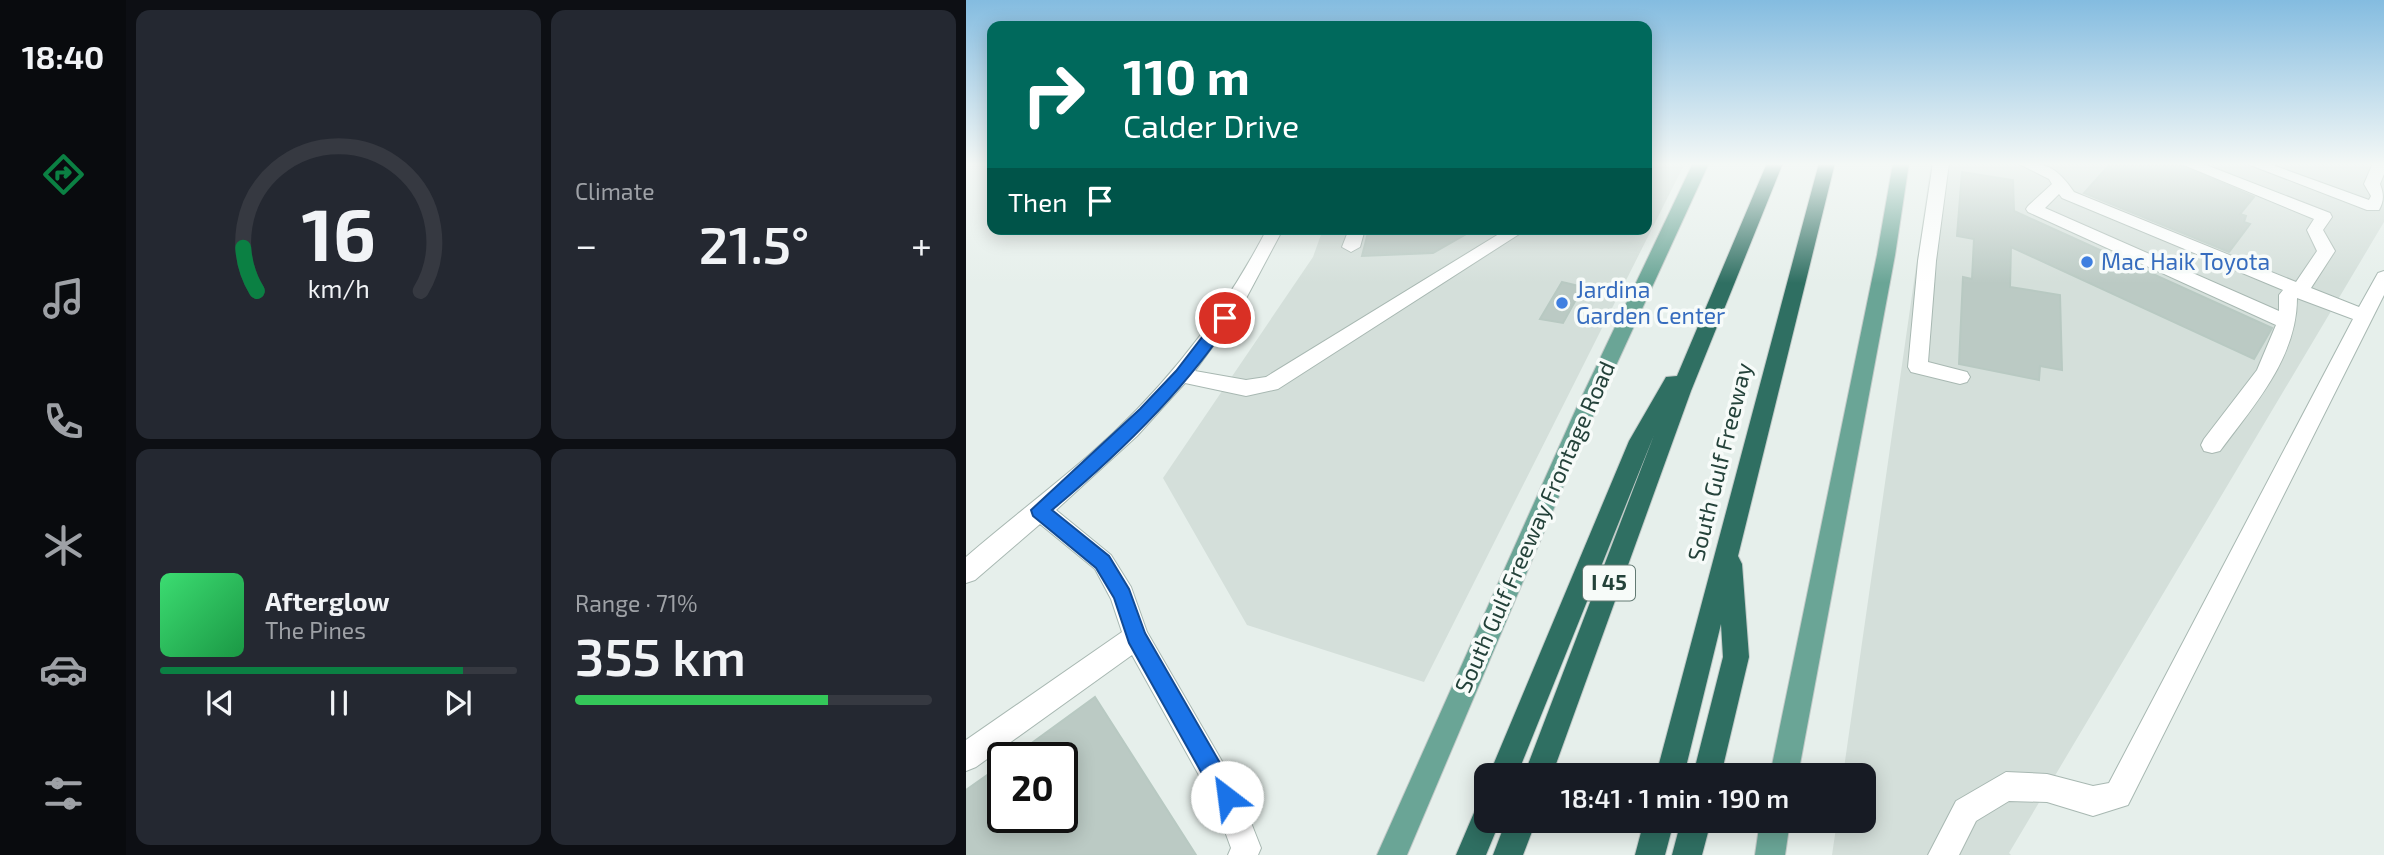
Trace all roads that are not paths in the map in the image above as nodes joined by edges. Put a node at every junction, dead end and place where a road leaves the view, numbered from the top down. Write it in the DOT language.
graph roads {
  1 [pos="1680,203"];
  2 [pos="1758,203"];
  3 [pos="1816,203"];
  4 [pos="1894,203"];
  5 [pos="1935,203"];
  6 [pos="2039,203"];
  7 [pos="2087,203"];
  8 [pos="2288,203"];
  9 [pos="2349,203"];
  10 [pos="2324,217"];
  11 [pos="1272,235"];
  12 [pos="1355,235"];
  13 [pos="1509,235"];
  14 [pos="1351,247"];
  15 [pos="2384,277"];
  16 [pos="2300,290"];
  17 [pos="1715,307"];
  18 [pos="2363,316"];
  19 [pos="2287,322"];
  20 [pos="1181,375"];
  21 [pos="1960,377"];
  22 [pos="2212,446"];
  23 [pos="1039,510"];
  24 [pos="1729,544"];
  25 [pos="971,565"];
  26 [pos="1136,637"];
  27 [pos="966,757"];
  28 [pos="1508,763"];
  29 [pos="1542,763"];
  30 [pos="1673,763"];
  31 [pos="1710,763"];
  32 [pos="1786,763"];
  33 [pos="1480,833"];
  34 [pos="1516,833"];
  35 [pos="1656,833"];
  36 [pos="1693,833"];
  37 [pos="1774,833"];
  38 [pos="1243,855"];
  39 [pos="1392,855"];
  40 [pos="1471,855"];
  41 [pos="1508,855"];
  42 [pos="1650,855"];
  43 [pos="1687,855"];
  44 [pos="1770,855"];
  45 [pos="1943,855"];
  1 -- 39 [label="main road, South Gulf Freeway Frontage Road"];
  2 -- 17 [label="highway, I 45"];
  3 -- 24 [label="highway, South Gulf Freeway"];
  4 -- 32 [label="main road"];
  5 -- 21 [label="street"];
  6 -- 19 [label="street"];
  7 -- 16 [label="street"];
  8 -- 10 [label="street"];
  9 -- 10 [label="street"];
  10 -- 16 [label="street"];
  11 -- 20 [label="street"];
  12 -- 14 [label="street"];
  13 -- 20 [label="street"];
  15 -- 18 [label="street"];
  16 -- 18 [label="street"];
  16 -- 19 [label="street"];
  17 -- 28 [label="highway"];
  17 -- 29 [label="highway, I 45"];
  18 -- 45 [label="street"];
  19 -- 22 [label="street"];
  20 -- 23 [label="street"];
  23 -- 25 [label="street"];
  23 -- 26 [label="street"];
  24 -- 30 [label="highway, South Gulf Freeway"];
  24 -- 31 [label="highway"];
  26 -- 27 [label="street"];
  26 -- 38 [label="street"];
  33 -- 40 [label="highway"];
  34 -- 41 [label="highway"];
  35 -- 42 [label="highway"];
  36 -- 43 [label="highway"];
  37 -- 44 [label="main road"];
}
